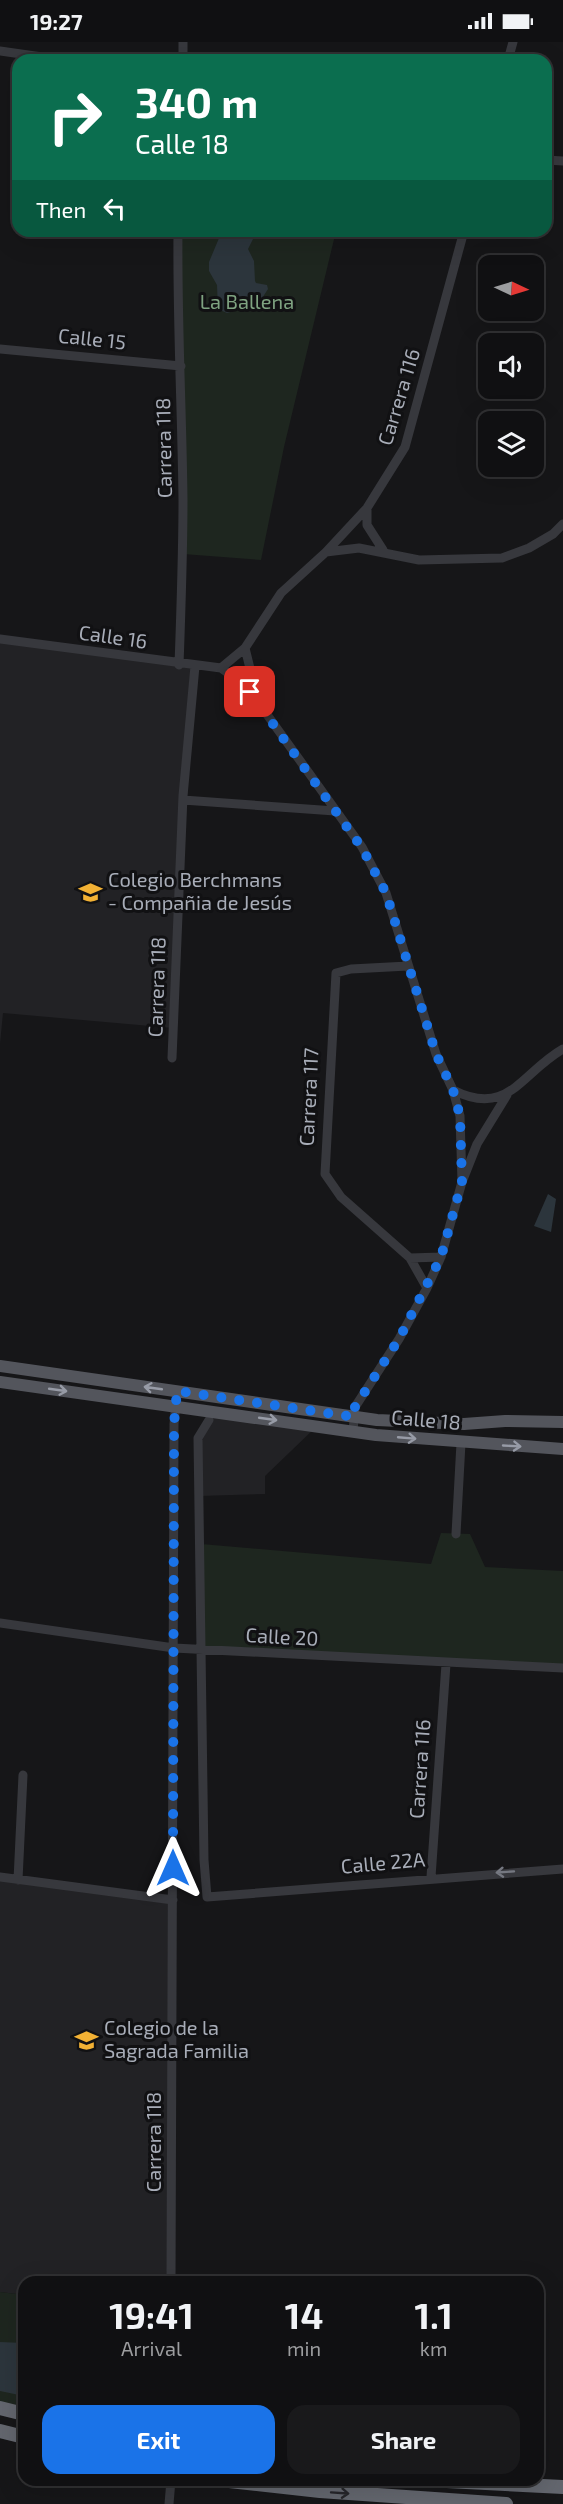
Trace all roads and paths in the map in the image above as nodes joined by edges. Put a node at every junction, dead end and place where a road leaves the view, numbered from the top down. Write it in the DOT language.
graph roads {
  1 [pos="0,51"];
  2 [pos="21,54"];
  3 [pos="178,237"];
  4 [pos="462,237"];
  5 [pos="0,348"];
  6 [pos="181,366"];
  7 [pos="367,508"];
  8 [pos="563,524"];
  9 [pos="382,550"];
  10 [pos="327,552"];
  11 [pos="0,639"];
  12 [pos="245,648"];
  13 [pos="178,665"];
  14 [pos="195,666"];
  15 [pos="221,668"];
  16 [pos="258,702"];
  17 [pos="183,800"];
  18 [pos="335,811"];
  19 [pos="408,966"];
  20 [pos="563,1049"];
  21 [pos="172,1058"];
  22 [pos="453,1090"];
  23 [pos="507,1095"];
  24 [pos="462,1182"];
  25 [pos="441,1257"];
  26 [pos="410,1258"];
  27 [pos="428,1288"];
  28 [pos="0,1366"];
  29 [pos="0,1382"];
  30 [pos="177,1391"];
  31 [pos="176,1406"];
  32 [pos="354,1417"];
  33 [pos="209,1420"];
  34 [pos="563,1422"];
  35 [pos="353,1432"];
  36 [pos="461,1443"];
  37 [pos="563,1449"];
  38 [pos="456,1534"];
  39 [pos="0,1623"];
  40 [pos="174,1648"];
  41 [pos="201,1650"];
  42 [pos="446,1664"];
  43 [pos="563,1668"];
  44 [pos="23,1775"];
  45 [pos="563,1869"];
  46 [pos="0,1877"];
  47 [pos="431,1877"];
  48 [pos="18,1880"];
  49 [pos="173,1900"];
  50 [pos="171,2276"];
  51 [pos="0,2408"];
  52 [pos="18,2412"];
  53 [pos="0,2431"];
  54 [pos="18,2435"];
  55 [pos="170,2486"];
  56 [pos="275,2486"];
  57 [pos="544,2486"];
  58 [pos="563,2487"];
  59 [pos="460,2502"];
  60 [pos="169,2504"];
  61 [pos="506,2504"];
  1 -- 2 [label="street"];
  3 -- 6 [label="street, Carrera 118"];
  4 -- 7 [label="street, Carrera 116"];
  5 -- 6 [label="street, Calle 15"];
  6 -- 13 [label="street, Carrera 118"];
  7 -- 9 [label="street"];
  7 -- 10 [label="street, Carrera 116"];
  8 -- 9 [label="street"];
  9 -- 10 [label="street"];
  10 -- 12 [label="street, Carrera 116"];
  11 -- 13 [label="street, Calle 16"];
  12 -- 15 [label="street, Carrera 116"];
  12 -- 16 [label="street"];
  13 -- 14 [label="street, Calle 16"];
  14 -- 15 [label="street, Calle 16"];
  14 -- 17 [label="street, Carrera 118"];
  15 -- 16 [label="street"];
  16 -- 18 [label="street"];
  17 -- 18 [label="street"];
  17 -- 21 [label="street, Carrera 118"];
  18 -- 19 [label="street"];
  19 -- 22 [label="street"];
  19 -- 26 [label="street, Carrera 117"];
  20 -- 23 [label="street"];
  22 -- 23 [label="street"];
  22 -- 24 [label="street"];
  23 -- 24 [label="street"];
  24 -- 25 [label="street"];
  25 -- 26 [label="street"];
  25 -- 27 [label="street"];
  26 -- 27 [label="street, Carrera 117"];
  27 -- 32 [label="street"];
  30 -- 28 [label="main road, Calle 18, one-way"];
  29 -- 31 [label="main road, Calle 18, one-way"];
  30 -- 31 [label="street, Carrera 118"];
  30 -- 32 [label="main road, Calle 18"];
  31 -- 35 [label="main road, Calle 18, one-way"];
  31 -- 40 [label="street, Carrera 118"];
  32 -- 34 [label="main road, Calle 18"];
  32 -- 35 [label="street"];
  33 -- 41 [label="street"];
  35 -- 36 [label="main road, Calle 18, one-way"];
  36 -- 37 [label="main road, Calle 18, one-way"];
  36 -- 38 [label="street"];
  39 -- 40 [label="street, Calle 20"];
  40 -- 41 [label="street, Calle 20"];
  40 -- 49 [label="street, Carrera 118"];
  41 -- 42 [label="street, Calle 20"];
  41 -- 47 [label="street, Calle 22A"];
  42 -- 43 [label="street, Calle 20"];
  42 -- 47 [label="street, Carrera 116"];
  44 -- 48 [label="street"];
  45 -- 47 [label="street, Calle 22A, one-way"];
  46 -- 48 [label="street"];
  48 -- 49 [label="street"];
  49 -- 50 [label="street, Carrera 118"];
  51 -- 52 [label="highway"];
  53 -- 54 [label="highway"];
  55 -- 60 [label="street"];
  56 -- 59 [label="highway, one-way"];
  57 -- 58 [label="highway"];
  59 -- 61 [label="highway"];
}
